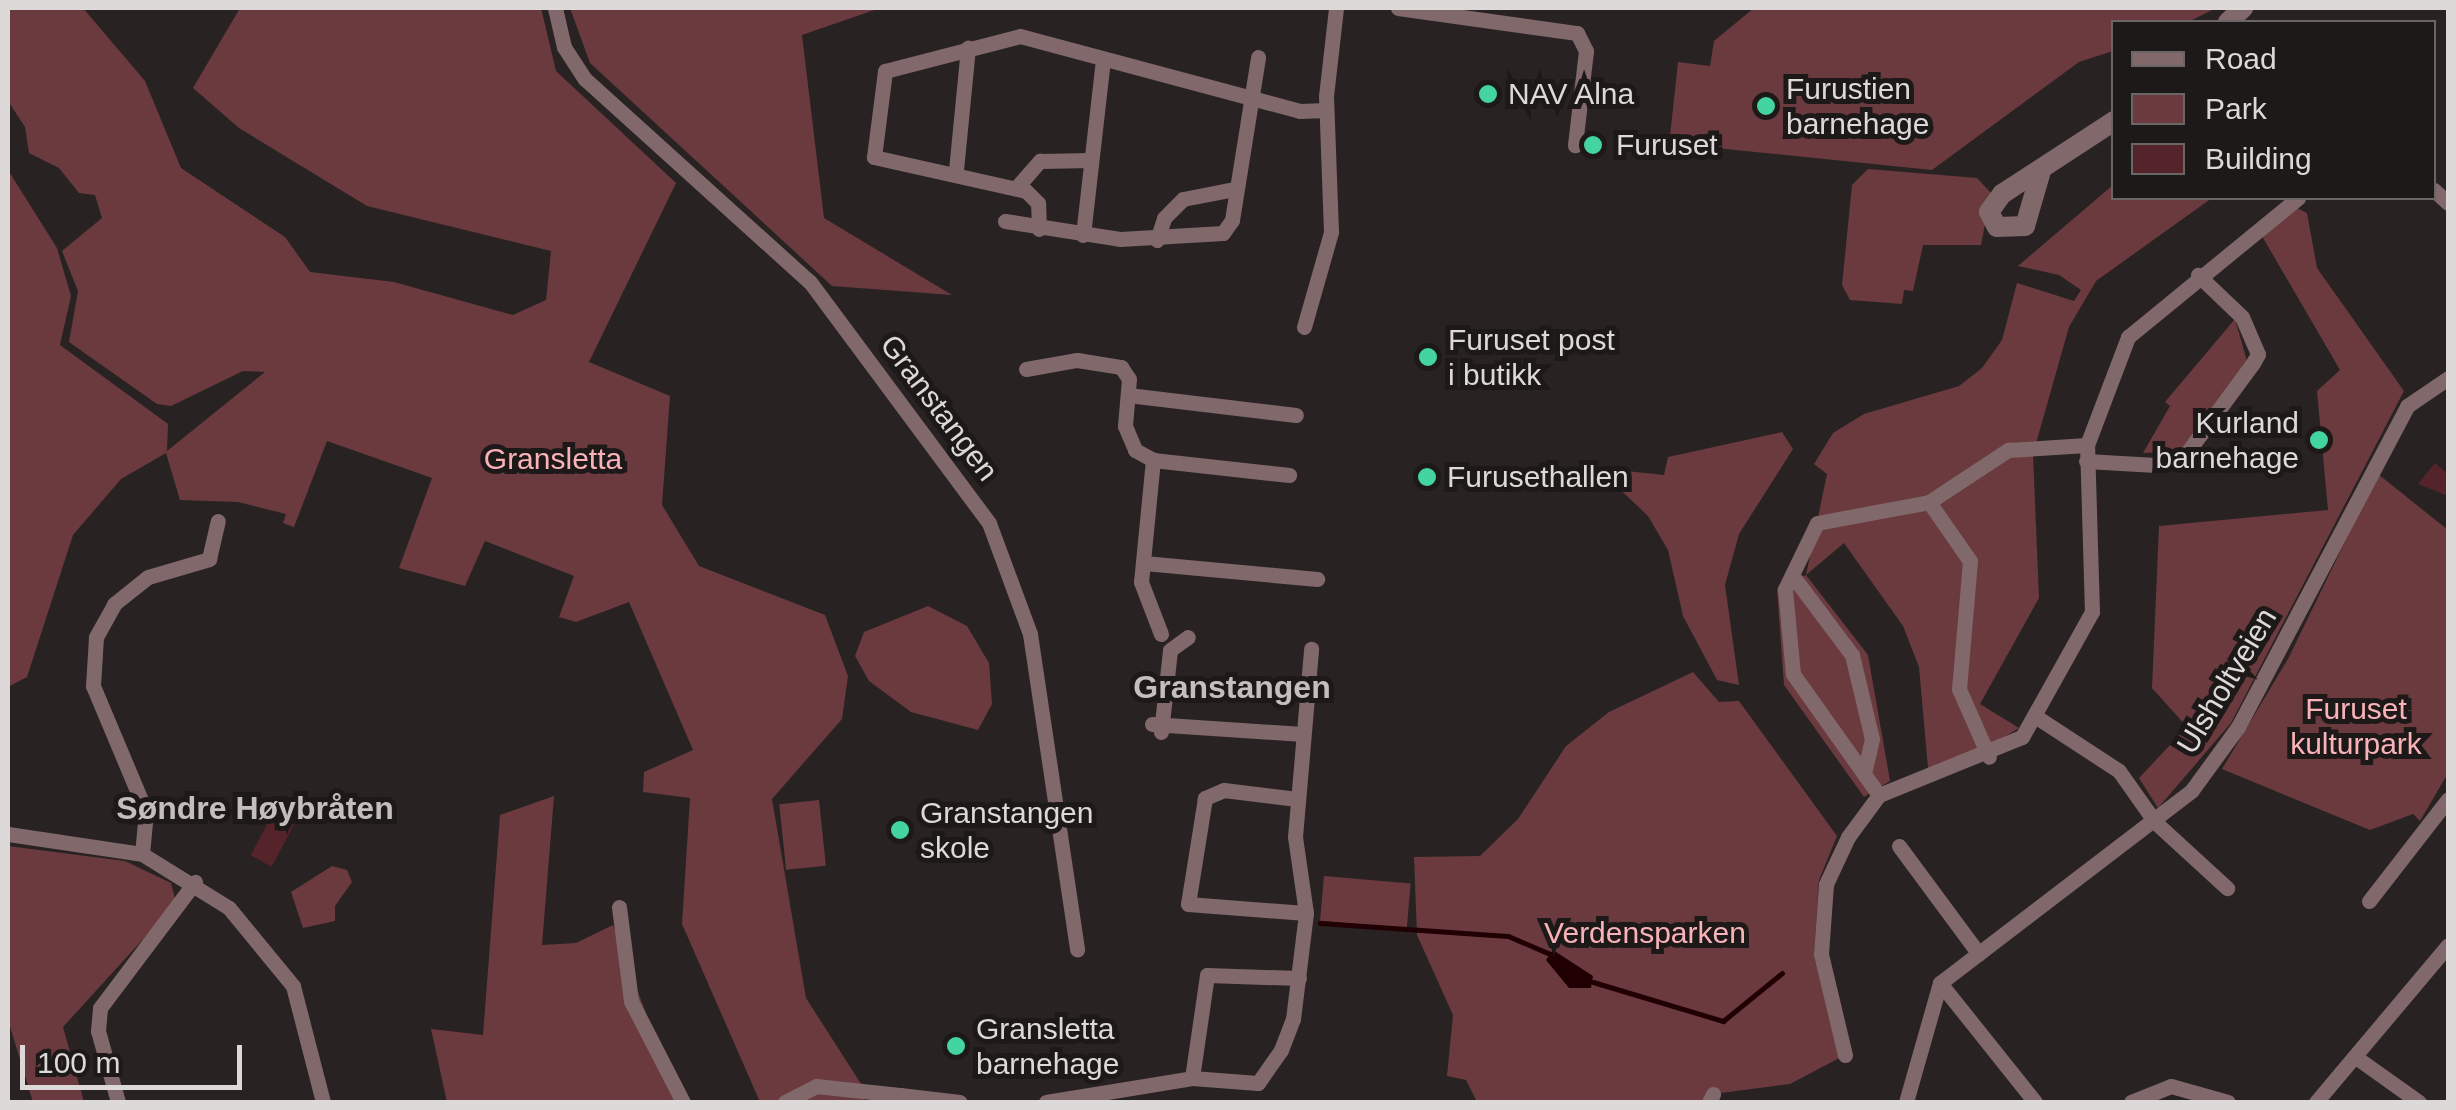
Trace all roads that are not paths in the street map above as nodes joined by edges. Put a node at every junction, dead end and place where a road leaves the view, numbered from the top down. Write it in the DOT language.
graph roads {
  1 [pos="555,8"];
  2 [pos="1336,8"];
  3 [pos="1398,8"];
  4 [pos="1453,11"];
  5 [pos="968,48"];
  6 [pos="1258,57"];
  7 [pos="1102,59"];
  8 [pos="1245,97"];
  9 [pos="1326,110"];
  10 [pos="2111,123"];
  11 [pos="1574,145"];
  12 [pos="1091,160"];
  13 [pos="956,170"];
  14 [pos="2041,171"];
  15 [pos="1017,188"];
  16 [pos="1235,190"];
  17 [pos="2295,200"];
  18 [pos="1005,222"];
  19 [pos="1038,229"];
  20 [pos="1083,236"];
  21 [pos="1157,240"];
  22 [pos="2198,275"];
  23 [pos="1304,326"];
  24 [pos="1026,369"];
  25 [pos="2448,378"];
  26 [pos="1128,396"];
  27 [pos="1296,414"];
  28 [pos="2087,453"];
  29 [pos="1153,460"];
  30 [pos="1290,475"];
  31 [pos="1929,502"];
  32 [pos="218,522"];
  33 [pos="1144,563"];
  34 [pos="1792,575"];
  35 [pos="1317,579"];
  36 [pos="1161,634"];
  37 [pos="1188,637"];
  38 [pos="1310,649"];
  39 [pos="2035,716"];
  40 [pos="1303,734"];
  41 [pos="1989,757"];
  42 [pos="1864,774"];
  43 [pos="1880,795"];
  44 [pos="1297,799"];
  45 [pos="2448,799"];
  46 [pos="2155,822"];
  47 [pos="8,834"];
  48 [pos="1900,846"];
  49 [pos="142,854"];
  50 [pos="195,882"];
  51 [pos="2227,888"];
  52 [pos="2369,901"];
  53 [pos="619,907"];
  54 [pos="1306,914"];
  55 [pos="2448,945"];
  56 [pos="1077,950"];
  57 [pos="1979,954"];
  58 [pos="1298,978"];
  59 [pos="1940,983"];
  60 [pos="1845,1055"];
  61 [pos="2357,1058"];
  62 [pos="1192,1078"];
  63 [pos="1258,1083"];
  64 [pos="899,1099"];
  65 [pos="118,1102"];
  66 [pos="323,1102"];
  67 [pos="683,1102"];
  68 [pos="784,1102"];
  69 [pos="960,1102"];
  70 [pos="1046,1102"];
  71 [pos="1259,1102"];
  72 [pos="1906,1102"];
  73 [pos="2035,1102"];
  74 [pos="2131,1102"];
  75 [pos="2228,1102"];
  76 [pos="2316,1102"];
  77 [pos="2419,1102"];
  1 -- 56 [label="street, Granstangen"];
  2 -- 9 [label="street"];
  3 -- 4 [label="street"];
  4 -- 11 [label="street"];
  5 -- 7 [label="street"];
  5 -- 13 [label="street"];
  5 -- 13 [label="street"];
  6 -- 8 [label="street"];
  7 -- 8 [label="street"];
  7 -- 12 [label="street"];
  8 -- 9 [label="street"];
  8 -- 16 [label="street"];
  9 -- 23 [label="street"];
  10 -- 14 [label="street"];
  12 -- 15 [label="street"];
  12 -- 20 [label="street"];
  13 -- 15 [label="street"];
  15 -- 19 [label="street"];
  16 -- 21 [label="street"];
  16 -- 21 [label="street"];
  17 -- 22 [label="street"];
  18 -- 19 [label="street"];
  19 -- 20 [label="street"];
  20 -- 21 [label="street"];
  22 -- 28 [label="street"];
  22 -- 28 [label="street"];
  24 -- 26 [label="street"];
  25 -- 46 [label="street, Ulsholtveien"];
  26 -- 27 [label="street"];
  26 -- 29 [label="street"];
  28 -- 31 [label="street"];
  28 -- 39 [label="street"];
  29 -- 30 [label="street"];
  29 -- 33 [label="street"];
  31 -- 34 [label="street"];
  31 -- 41 [label="street"];
  32 -- 49 [label="street"];
  33 -- 35 [label="street"];
  33 -- 36 [label="street"];
  34 -- 42 [label="street"];
  34 -- 42 [label="street"];
  37 -- 40 [label="street"];
  38 -- 40 [label="street"];
  39 -- 41 [label="street"];
  39 -- 46 [label="street"];
  40 -- 44 [label="street"];
  41 -- 43 [label="street"];
  42 -- 43 [label="street"];
  43 -- 60 [label="street"];
  44 -- 54 [label="street"];
  44 -- 54 [label="street"];
  45 -- 52 [label="street"];
  46 -- 51 [label="street"];
  46 -- 57 [label="street, Ulsholtveien"];
  47 -- 49 [label="street"];
  48 -- 57 [label="street"];
  49 -- 50 [label="street"];
  50 -- 65 [label="street"];
  50 -- 66 [label="street"];
  53 -- 67 [label="street"];
  54 -- 58 [label="street"];
  55 -- 61 [label="street"];
  57 -- 59 [label="street, Ulsholtveien"];
  58 -- 62 [label="street"];
  58 -- 63 [label="street"];
  59 -- 72 [label="street"];
  59 -- 73 [label="street"];
  61 -- 76 [label="street"];
  61 -- 77 [label="street"];
  62 -- 63 [label="street"];
  62 -- 70 [label="street"];
  63 -- 71 [label="street"];
  64 -- 68 [label="street"];
  64 -- 69 [label="street"];
  74 -- 75 [label="street"];
}
